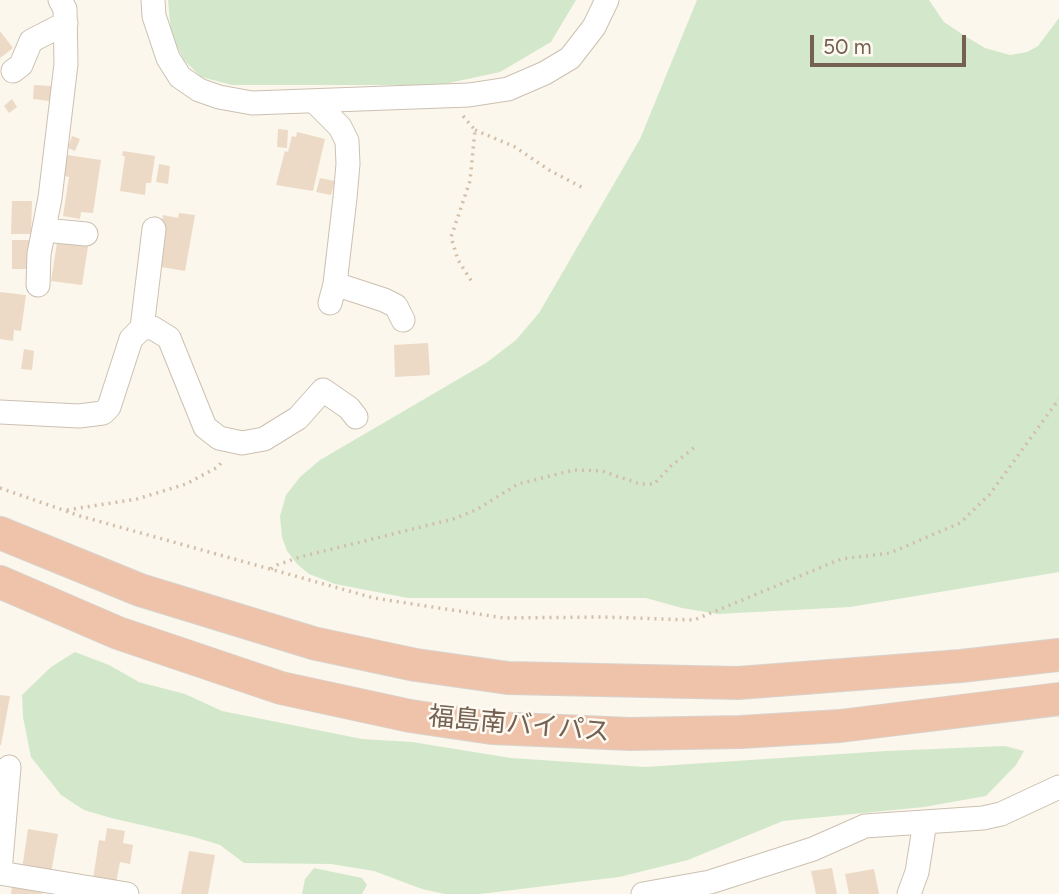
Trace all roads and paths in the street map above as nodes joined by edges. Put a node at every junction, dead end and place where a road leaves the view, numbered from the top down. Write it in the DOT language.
graph roads {
  1 [pos="60,0"];
  2 [pos="153,0"];
  3 [pos="607,0"];
  4 [pos="66,23"];
  5 [pos="13,71"];
  6 [pos="445,97"];
  7 [pos="314,101"];
  8 [pos="475,130"];
  9 [pos="585,189"];
  10 [pos="154,229"];
  11 [pos="44,230"];
  12 [pos="86,234"];
  13 [pos="472,282"];
  14 [pos="38,285"];
  15 [pos="403,320"];
  16 [pos="142,327"];
  17 [pos="1059,399"];
  18 [pos="0,412"];
  19 [pos="356,417"];
  20 [pos="234,443"];
  21 [pos="695,447"];
  22 [pos="0,488"];
  23 [pos="65,510"];
  24 [pos="0,533"];
  25 [pos="271,569"];
  26 [pos="0,582"];
  27 [pos="1059,655"];
  28 [pos="1059,699"];
  29 [pos="9,767"];
  30 [pos="1059,788"];
  31 [pos="925,822"];
  32 [pos="0,873"];
  33 [pos="710,888"];
  34 [pos="127,894"];
  35 [pos="643,894"];
  36 [pos="909,894"];
  1 -- 4 [label="street"];
  2 -- 7 [label="street"];
  3 -- 6 [label="street"];
  4 -- 5 [label="street"];
  4 -- 11 [label="street"];
  6 -- 7 [label="street"];
  6 -- 8 [label="path"];
  7 -- 15 [label="street"];
  8 -- 9 [label="path"];
  8 -- 13 [label="path"];
  10 -- 16 [label="street"];
  11 -- 12 [label="street"];
  11 -- 14 [label="street"];
  16 -- 18 [label="street"];
  16 -- 20 [label="street"];
  17 -- 25 [label="path"];
  19 -- 20 [label="street"];
  20 -- 23 [label="path"];
  21 -- 25 [label="path"];
  22 -- 23 [label="path"];
  23 -- 25 [label="path"];
  24 -- 27 [label="highway, 福島南バイパス"];
  26 -- 28 [label="highway, 福島南バイパス"];
  29 -- 32 [label="street"];
  30 -- 31 [label="street"];
  31 -- 33 [label="street"];
  31 -- 36 [label="street"];
  32 -- 34 [label="street"];
  33 -- 35 [label="street"];
}
